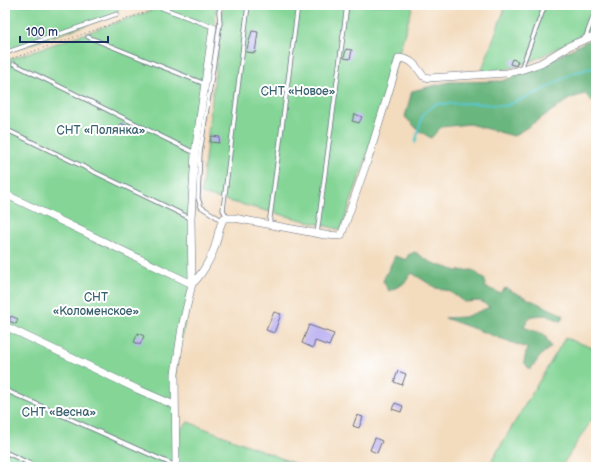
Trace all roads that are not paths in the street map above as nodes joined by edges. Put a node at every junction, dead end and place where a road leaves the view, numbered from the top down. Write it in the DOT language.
graph roads {
  1 [pos="222,5"];
  2 [pos="248,5"];
  3 [pos="298,5"];
  4 [pos="347,5"];
  5 [pos="545,5"];
  6 [pos="162,8"];
  7 [pos="596,9"];
  8 [pos="117,14"];
  9 [pos="213,27"];
  10 [pos="596,35"];
  11 [pos="88,37"];
  12 [pos="585,40"];
  13 [pos="5,54"];
  14 [pos="14,64"];
  15 [pos="521,70"];
  16 [pos="205,84"];
  17 [pos="5,129"];
  18 [pos="195,153"];
  19 [pos="5,194"];
  20 [pos="192,218"];
  21 [pos="225,219"];
  22 [pos="270,225"];
  23 [pos="317,234"];
  24 [pos="192,284"];
  25 [pos="5,326"];
  26 [pos="5,390"];
  27 [pos="174,405"];
  28 [pos="5,452"];
  29 [pos="37,467"];
  30 [pos="176,467"];
  1 -- 21 [label="lane"];
  2 -- 21 [label="lane"];
  3 -- 22 [label="lane"];
  4 -- 23 [label="lane"];
  5 -- 15 [label="lane"];
  6 -- 9 [label="lane"];
  7 -- 12 [label="lane"];
  8 -- 13 [label="lane"];
  9 -- 16 [label="street"];
  10 -- 12 [label="street"];
  11 -- 16 [label="lane"];
  12 -- 15 [label="street"];
  14 -- 18 [label="lane"];
  15 -- 23 [label="street"];
  16 -- 18 [label="street"];
  17 -- 20 [label="lane"];
  18 -- 20 [label="street"];
  19 -- 24 [label="street"];
  20 -- 24 [label="street"];
  21 -- 22 [label="street"];
  21 -- 24 [label="street"];
  22 -- 23 [label="street"];
  24 -- 27 [label="street"];
  25 -- 27 [label="street"];
  26 -- 30 [label="lane"];
  27 -- 30 [label="street"];
  28 -- 29 [label="lane"];
}
